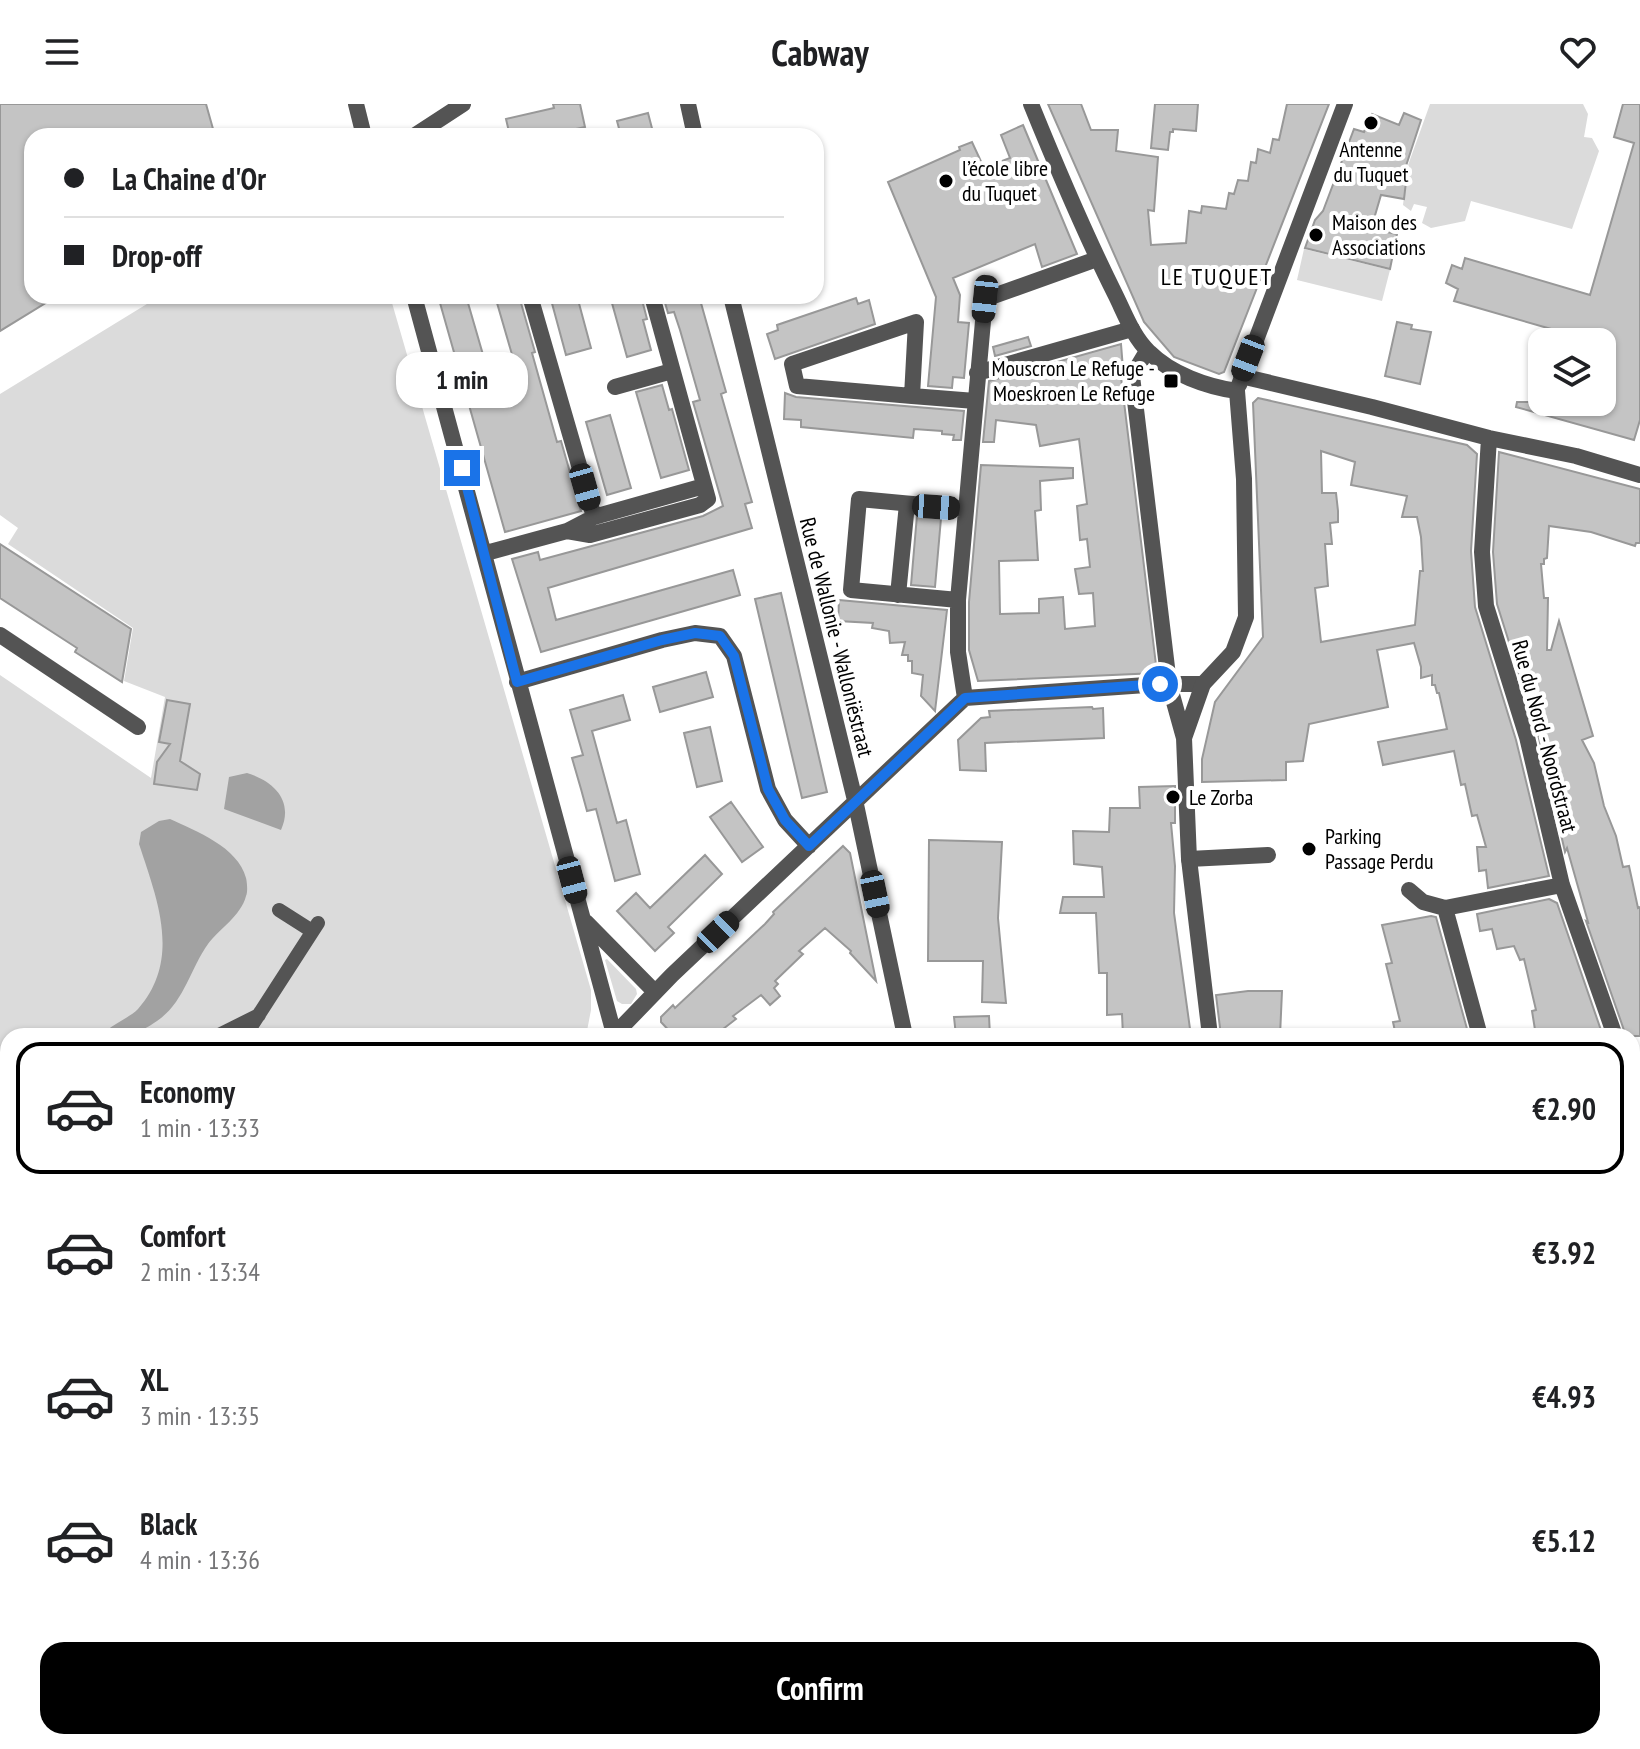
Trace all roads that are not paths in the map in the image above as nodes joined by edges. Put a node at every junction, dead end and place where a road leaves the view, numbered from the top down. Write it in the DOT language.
graph roads {
  1 [pos="356,104"];
  2 [pos="463,104"];
  3 [pos="688,104"];
  4 [pos="1031,104"];
  5 [pos="1345,104"];
  6 [pos="362,128"];
  7 [pos="426,128"];
  8 [pos="693,128"];
  9 [pos="1097,259"];
  10 [pos="416,304"];
  11 [pos="532,304"];
  12 [pos="654,304"];
  13 [pos="733,304"];
  14 [pos="1132,329"];
  15 [pos="1147,351"];
  16 [pos="672,371"];
  17 [pos="977,373"];
  18 [pos="1239,384"];
  19 [pos="615,387"];
  20 [pos="912,396"];
  21 [pos="975,401"];
  22 [pos="1489,438"];
  23 [pos="1640,475"];
  24 [pos="704,486"];
  25 [pos="907,504"];
  26 [pos="966,509"];
  27 [pos="594,517"];
  28 [pos="567,531"];
  29 [pos="486,553"];
  30 [pos="898,595"];
  31 [pos="958,600"];
  32 [pos="0,635"];
  33 [pos="517,682"];
  34 [pos="1169,684"];
  35 [pos="1203,684"];
  36 [pos="965,698"];
  37 [pos="138,727"];
  38 [pos="1184,738"];
  39 [pos="855,800"];
  40 [pos="809,846"];
  41 [pos="1268,855"];
  42 [pos="1189,859"];
  43 [pos="1562,885"];
  44 [pos="1409,890"];
  45 [pos="1445,908"];
  46 [pos="279,910"];
  47 [pos="582,917"];
  48 [pos="655,992"];
  49 [pos="259,1015"];
  50 [pos="233,1028"];
  51 [pos="250,1028"];
  52 [pos="611,1028"];
  53 [pos="620,1028"];
  54 [pos="903,1028"];
  55 [pos="1209,1028"];
  56 [pos="1478,1028"];
  57 [pos="1612,1028"];
  1 -- 6 [label="street"];
  2 -- 7 [label="street"];
  3 -- 8 [label="street"];
  4 -- 9 [label="street"];
  5 -- 18 [label="street"];
  9 -- 14 [label="street"];
  9 -- 17 [label="street"];
  10 -- 29 [label="street"];
  11 -- 27 [label="street"];
  12 -- 16 [label="street"];
  13 -- 39 [label="street, Rue de Wallonie - Walloniëstraat"];
  14 -- 15 [label="street"];
  14 -- 17 [label="street"];
  15 -- 18 [label="street"];
  15 -- 34 [label="street"];
  16 -- 19 [label="street"];
  16 -- 24 [label="street"];
  17 -- 21 [label="street"];
  18 -- 22 [label="street"];
  18 -- 35 [label="street"];
  20 -- 20 [label="street"];
  20 -- 21 [label="street"];
  21 -- 26 [label="street"];
  22 -- 23 [label="street"];
  22 -- 43 [label="street, Rue du Nord - Noordstraat"];
  24 -- 27 [label="street"];
  24 -- 28 [label="street"];
  25 -- 26 [label="street"];
  25 -- 30 [label="street"];
  25 -- 30 [label="street"];
  26 -- 31 [label="street"];
  27 -- 28 [label="street"];
  28 -- 29 [label="street"];
  29 -- 33 [label="street"];
  30 -- 31 [label="street"];
  31 -- 36 [label="street"];
  32 -- 37 [label="street"];
  33 -- 40 [label="street"];
  33 -- 47 [label="street"];
  34 -- 35 [label="street"];
  34 -- 36 [label="street"];
  34 -- 38 [label="street"];
  35 -- 38 [label="street"];
  36 -- 39 [label="street"];
  38 -- 42 [label="street"];
  39 -- 40 [label="street"];
  39 -- 54 [label="street, Rue de Wallonie - Walloniëstraat"];
  40 -- 48 [label="street"];
  41 -- 42 [label="street"];
  42 -- 55 [label="street"];
  43 -- 45 [label="street"];
  43 -- 57 [label="street, Rue du Nord - Noordstraat"];
  44 -- 45 [label="street"];
  45 -- 56 [label="street"];
  46 -- 49 [label="street"];
  47 -- 48 [label="street"];
  47 -- 52 [label="street"];
  48 -- 53 [label="street"];
  49 -- 50 [label="street"];
  49 -- 51 [label="street"];
}
